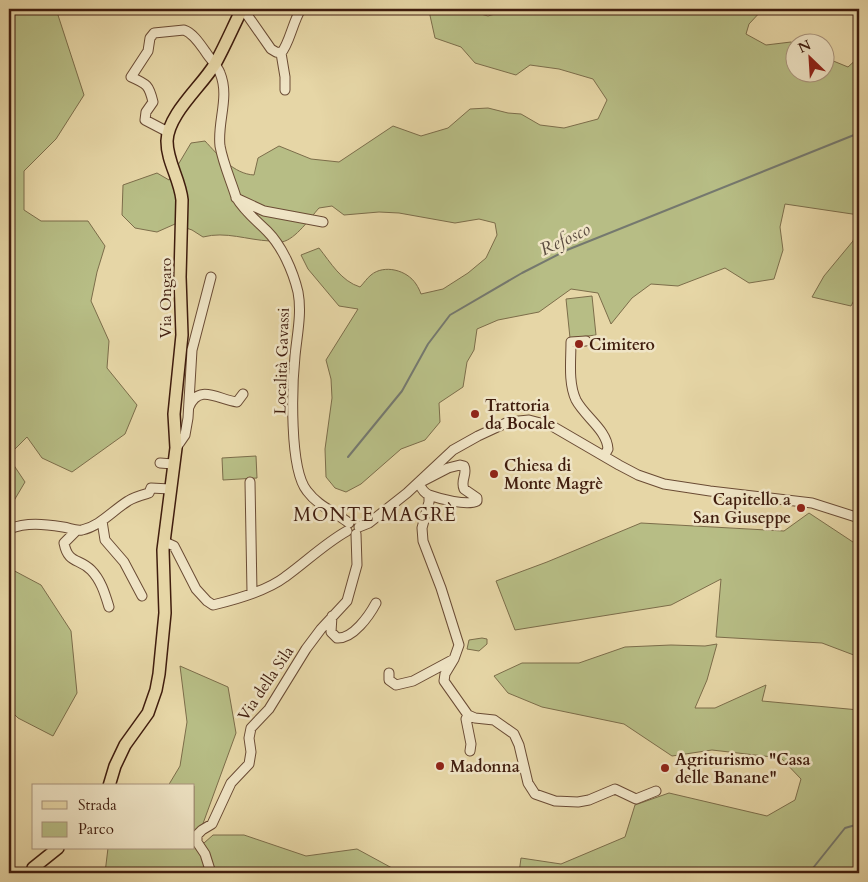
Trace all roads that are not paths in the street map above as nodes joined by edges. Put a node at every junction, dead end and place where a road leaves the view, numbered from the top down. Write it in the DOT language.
graph roads {
  1 [pos="243,9"];
  2 [pos="301,9"];
  3 [pos="281,53"];
  4 [pos="215,64"];
  5 [pos="285,90"];
  6 [pos="168,132"];
  7 [pos="236,197"];
  8 [pos="323,222"];
  9 [pos="211,277"];
  10 [pos="586,341"];
  11 [pos="243,394"];
  12 [pos="188,410"];
  13 [pos="176,448"];
  14 [pos="604,456"];
  15 [pos="160,463"];
  16 [pos="173,464"];
  17 [pos="250,482"];
  18 [pos="419,483"];
  19 [pos="170,489"];
  20 [pos="429,495"];
  21 [pos="859,518"];
  22 [pos="102,520"];
  23 [pos="9,529"];
  24 [pos="353,529"];
  25 [pos="76,531"];
  26 [pos="165,542"];
  27 [pos="252,592"];
  28 [pos="142,596"];
  29 [pos="376,603"];
  30 [pos="109,607"];
  31 [pos="332,616"];
  32 [pos="454,659"];
  33 [pos="389,673"];
  34 [pos="468,715"];
  35 [pos="470,751"];
  36 [pos="110,784"];
  37 [pos="656,791"];
  38 [pos="56,850"];
  39 [pos="32,873"];
  40 [pos="211,873"];
  1 -- 3 [label="street"];
  1 -- 4 [label="main road"];
  2 -- 3 [label="street"];
  3 -- 5 [label="street"];
  4 -- 6 [label="main road"];
  4 -- 6 [label="street"];
  4 -- 7 [label="street, Località Gavassi"];
  6 -- 13 [label="main road, Via Ongaro"];
  7 -- 8 [label="street"];
  7 -- 24 [label="street, Località Gavassi"];
  9 -- 12 [label="street"];
  10 -- 14 [label="street"];
  11 -- 12 [label="street"];
  12 -- 13 [label="street"];
  13 -- 16 [label="main road, Via Ongaro"];
  14 -- 18 [label="street"];
  14 -- 21 [label="street"];
  15 -- 16 [label="street"];
  16 -- 19 [label="main road, Via Ongaro"];
  17 -- 27 [label="street"];
  18 -- 20 [label="street"];
  18 -- 20 [label="street"];
  18 -- 24 [label="street"];
  19 -- 22 [label="street"];
  19 -- 26 [label="main road, Via Ongaro"];
  20 -- 32 [label="street"];
  22 -- 25 [label="street"];
  22 -- 28 [label="street"];
  23 -- 25 [label="street"];
  24 -- 27 [label="street"];
  24 -- 31 [label="street, Via della Sila"];
  25 -- 30 [label="street"];
  26 -- 27 [label="street"];
  26 -- 36 [label="main road, Via Ongaro"];
  29 -- 31 [label="street"];
  31 -- 40 [label="street, Via della Sila"];
  32 -- 33 [label="street"];
  32 -- 34 [label="street"];
  34 -- 35 [label="street"];
  34 -- 37 [label="street"];
  38 -- 39 [label="main road"];
}
